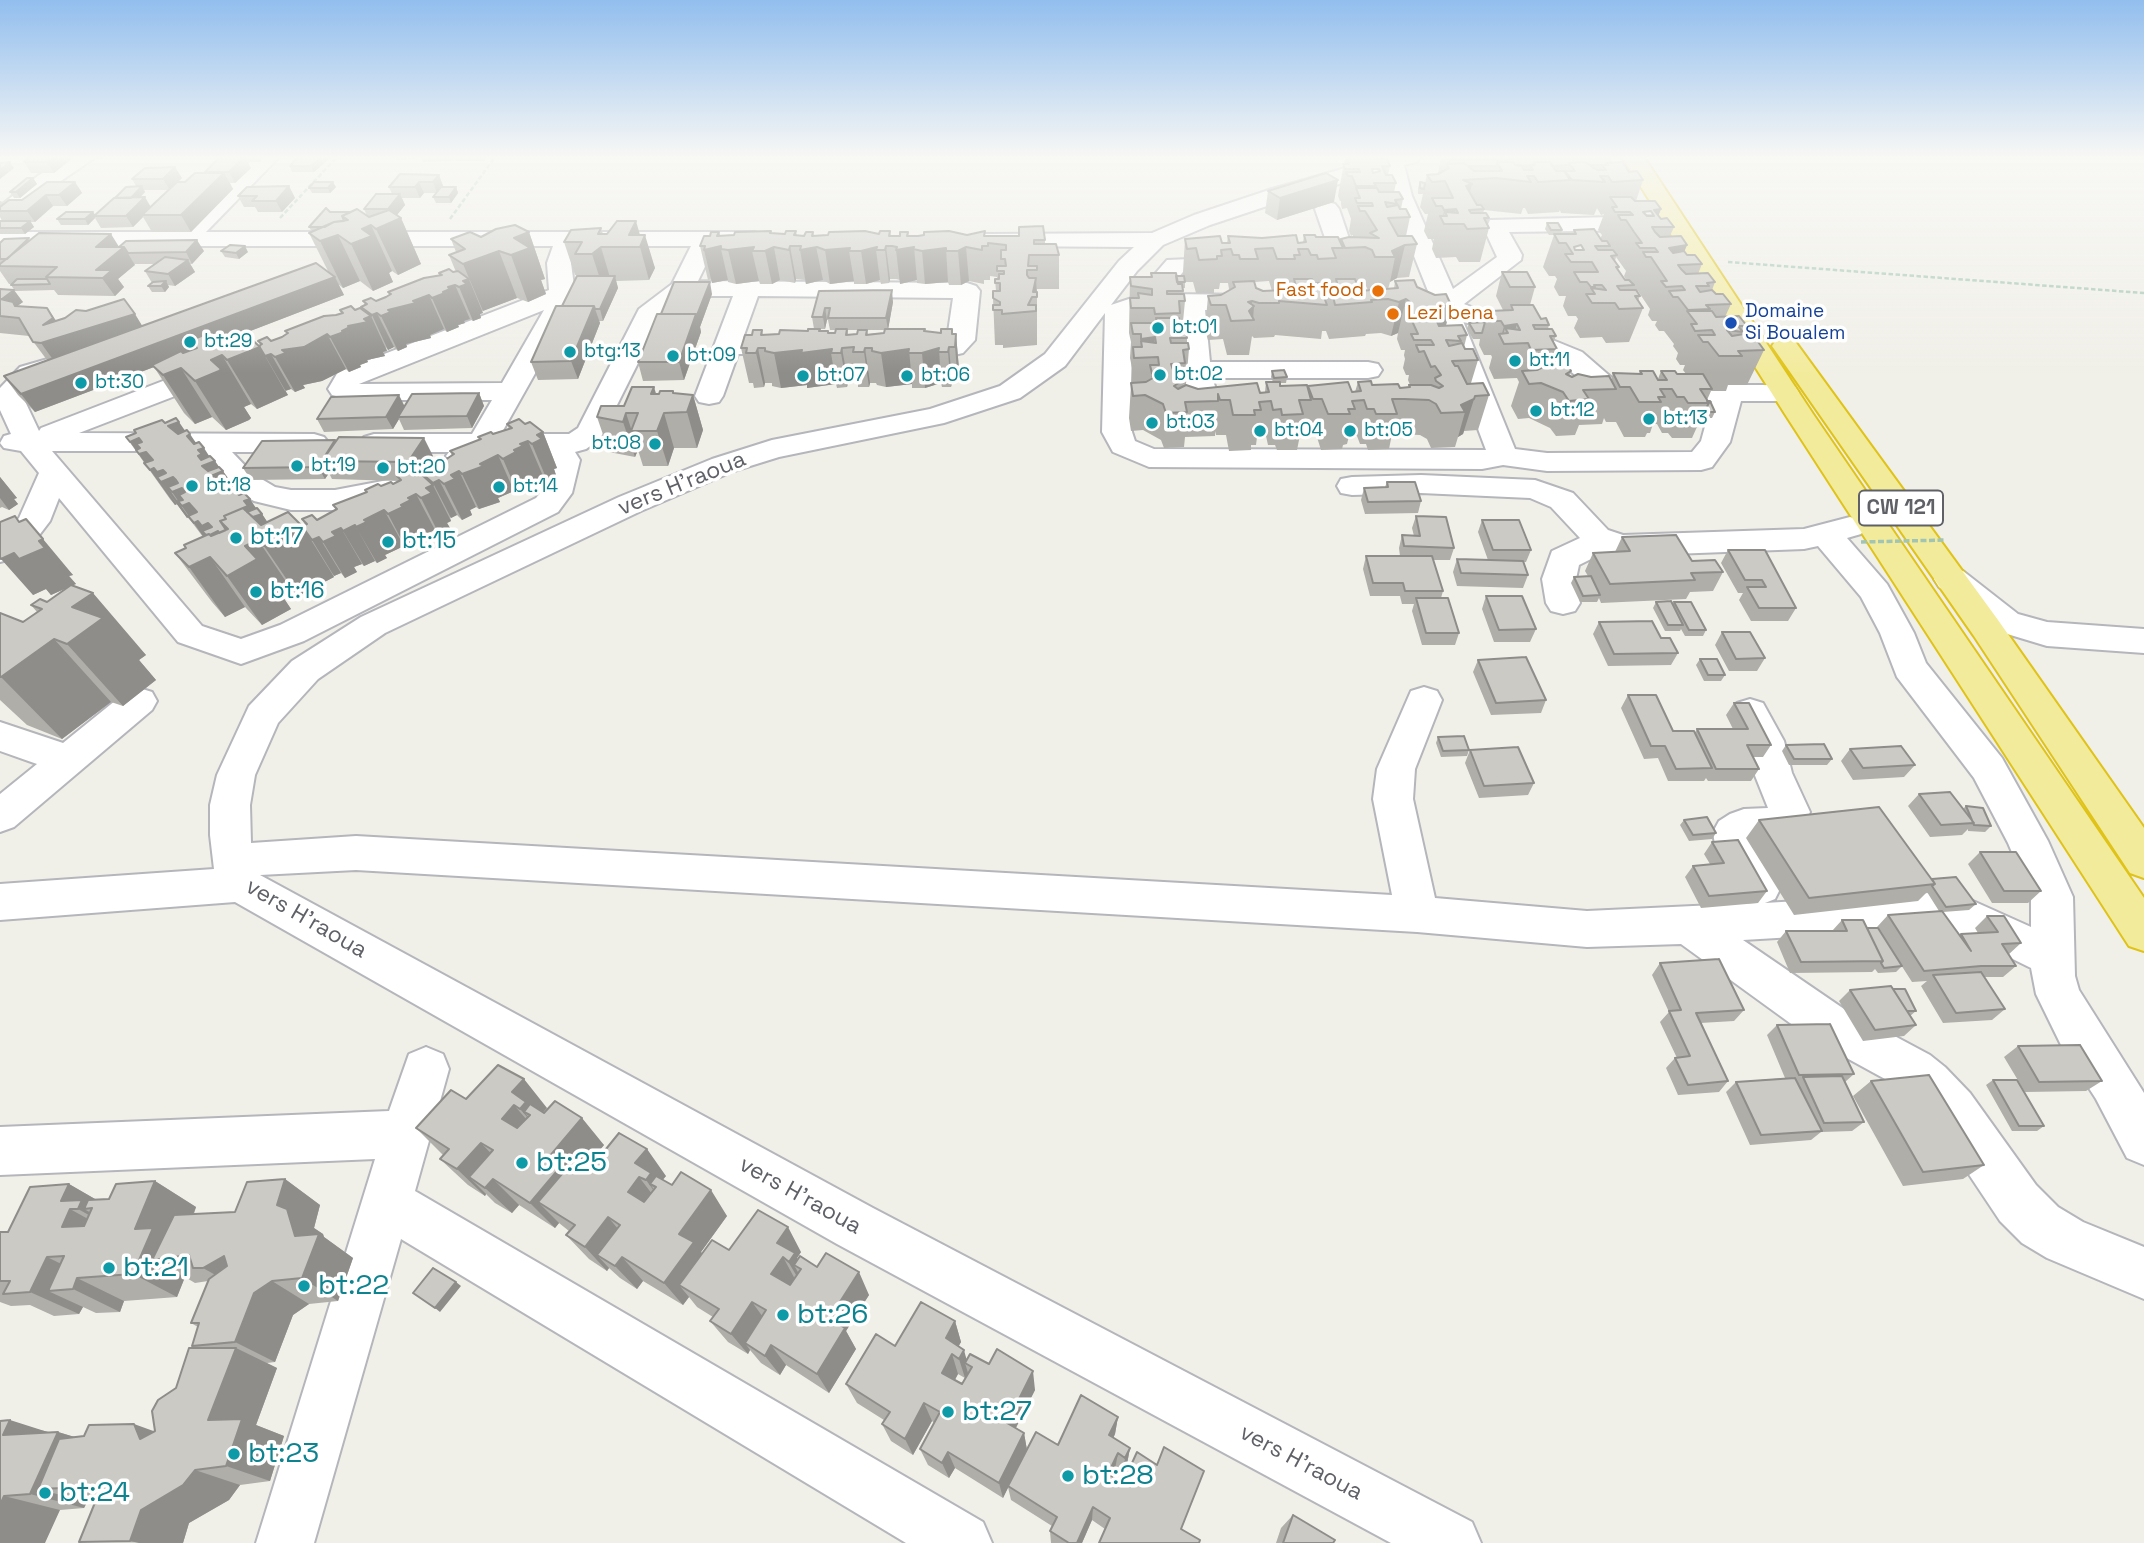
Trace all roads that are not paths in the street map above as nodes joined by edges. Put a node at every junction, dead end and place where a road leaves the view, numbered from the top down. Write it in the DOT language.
graph roads {
  1 [pos="148,229"];
  2 [pos="195,229"];
  3 [pos="1181,229"];
  4 [pos="1334,229"];
  5 [pos="1413,229"];
  6 [pos="1497,229"];
  7 [pos="1680,229"];
  8 [pos="1704,229"];
  9 [pos="138,238"];
  10 [pos="186,238"];
  11 [pos="0,239"];
  12 [pos="376,239"];
  13 [pos="559,239"];
  14 [pos="706,239"];
  15 [pos="774,239"];
  16 [pos="965,239"];
  17 [pos="1155,240"];
  18 [pos="1567,244"];
  19 [pos="1505,246"];
  20 [pos="336,264"];
  21 [pos="493,264"];
  22 [pos="1257,264"];
  23 [pos="1297,264"];
  24 [pos="682,288"];
  25 [pos="748,289"];
  26 [pos="562,294"];
  27 [pos="1144,302"];
  28 [pos="1191,302"];
  29 [pos="1285,304"];
  30 [pos="1442,305"];
  31 [pos="789,318"];
  32 [pos="909,324"];
  33 [pos="727,346"];
  34 [pos="818,346"];
  35 [pos="82,355"];
  36 [pos="247,358"];
  37 [pos="1198,370"];
  38 [pos="1368,370"];
  39 [pos="8,385"];
  40 [pos="510,391"];
  41 [pos="1723,393"];
  42 [pos="1785,393"];
  43 [pos="709,396"];
  44 [pos="1278,396"];
  45 [pos="208,443"];
  46 [pos="481,444"];
  47 [pos="556,444"];
  48 [pos="10,446"];
  49 [pos="1503,456"];
  50 [pos="54,472"];
  51 [pos="1352,486"];
  52 [pos="1853,534"];
  53 [pos="1603,541"];
  54 [pos="0,552"];
  55 [pos="1951,579"];
  56 [pos="1563,603"];
  57 [pos="2144,641"];
  58 [pos="1424,700"];
  59 [pos="139,701"];
  60 [pos="1750,713"];
  61 [pos="0,736"];
  62 [pos="70,760"];
  63 [pos="0,817"];
  64 [pos="2144,861"];
  65 [pos="236,873"];
  66 [pos="0,902"];
  67 [pos="1417,914"];
  68 [pos="1778,919"];
  69 [pos="1688,925"];
  70 [pos="2144,933"];
  71 [pos="2053,958"];
  72 [pos="426,1069"];
  73 [pos="406,1134"];
  74 [pos="2144,1141"];
  75 [pos="0,1151"];
  76 [pos="386,1202"];
  77 [pos="2144,1273"];
  78 [pos="286,1542"];
  79 [pos="951,1542"];
  80 [pos="1451,1543"];
  1 -- 9 [label="street"];
  2 -- 10 [label="street"];
  3 -- 17 [label="street, vers H'raoua"];
  4 -- 23 [label="street"];
  5 -- 30 [label="street"];
  6 -- 19 [label="street"];
  7 -- 42 [label="highway"];
  8 -- 55 [label="highway, CW 121"];
  9 -- 10 [label="street"];
  9 -- 11 [label="street"];
  10 -- 12 [label="street"];
  12 -- 13 [label="street"];
  12 -- 20 [label="street"];
  13 -- 14 [label="street"];
  13 -- 21 [label="street"];
  13 -- 26 [label="street"];
  14 -- 15 [label="street"];
  14 -- 24 [label="street"];
  16 -- 17 [label="street"];
  17 -- 65 [label="street, vers H'raoua"];
  18 -- 19 [label="street"];
  19 -- 30 [label="street"];
  22 -- 27 [label="street"];
  24 -- 25 [label="street"];
  24 -- 47 [label="street"];
  25 -- 31 [label="street"];
  25 -- 33 [label="street"];
  26 -- 40 [label="street"];
  26 -- 40 [label="street"];
  27 -- 28 [label="street"];
  27 -- 49 [label="street"];
  28 -- 29 [label="street"];
  28 -- 37 [label="street"];
  30 -- 41 [label="street"];
  30 -- 49 [label="street"];
  31 -- 32 [label="street"];
  31 -- 33 [label="street"];
  31 -- 34 [label="street"];
  32 -- 32 [label="street"];
  33 -- 43 [label="street"];
  35 -- 39 [label="street"];
  36 -- 48 [label="street"];
  37 -- 38 [label="street"];
  37 -- 44 [label="street"];
  39 -- 48 [label="street"];
  40 -- 46 [label="street"];
  41 -- 42 [label="street"];
  41 -- 49 [label="street"];
  42 -- 52 [label="highway"];
  45 -- 46 [label="street"];
  45 -- 46 [label="street"];
  45 -- 48 [label="street"];
  46 -- 47 [label="street"];
  47 -- 50 [label="street"];
  48 -- 50 [label="street"];
  50 -- 54 [label="street"];
  51 -- 53 [label="street"];
  52 -- 53 [label="street"];
  52 -- 70 [label="highway"];
  52 -- 71 [label="street"];
  53 -- 56 [label="street"];
  55 -- 57 [label="street"];
  55 -- 64 [label="highway, CW 121"];
  58 -- 67 [label="street"];
  59 -- 62 [label="street"];
  60 -- 68 [label="street"];
  61 -- 62 [label="street"];
  62 -- 63 [label="street"];
  65 -- 66 [label="street"];
  65 -- 67 [label="street"];
  65 -- 80 [label="street, vers H'raoua"];
  67 -- 69 [label="street"];
  68 -- 69 [label="street"];
  68 -- 71 [label="street"];
  69 -- 77 [label="street"];
  71 -- 74 [label="street"];
  72 -- 73 [label="street"];
  73 -- 75 [label="street"];
  73 -- 76 [label="street"];
  76 -- 78 [label="street"];
  76 -- 79 [label="street"];
}
